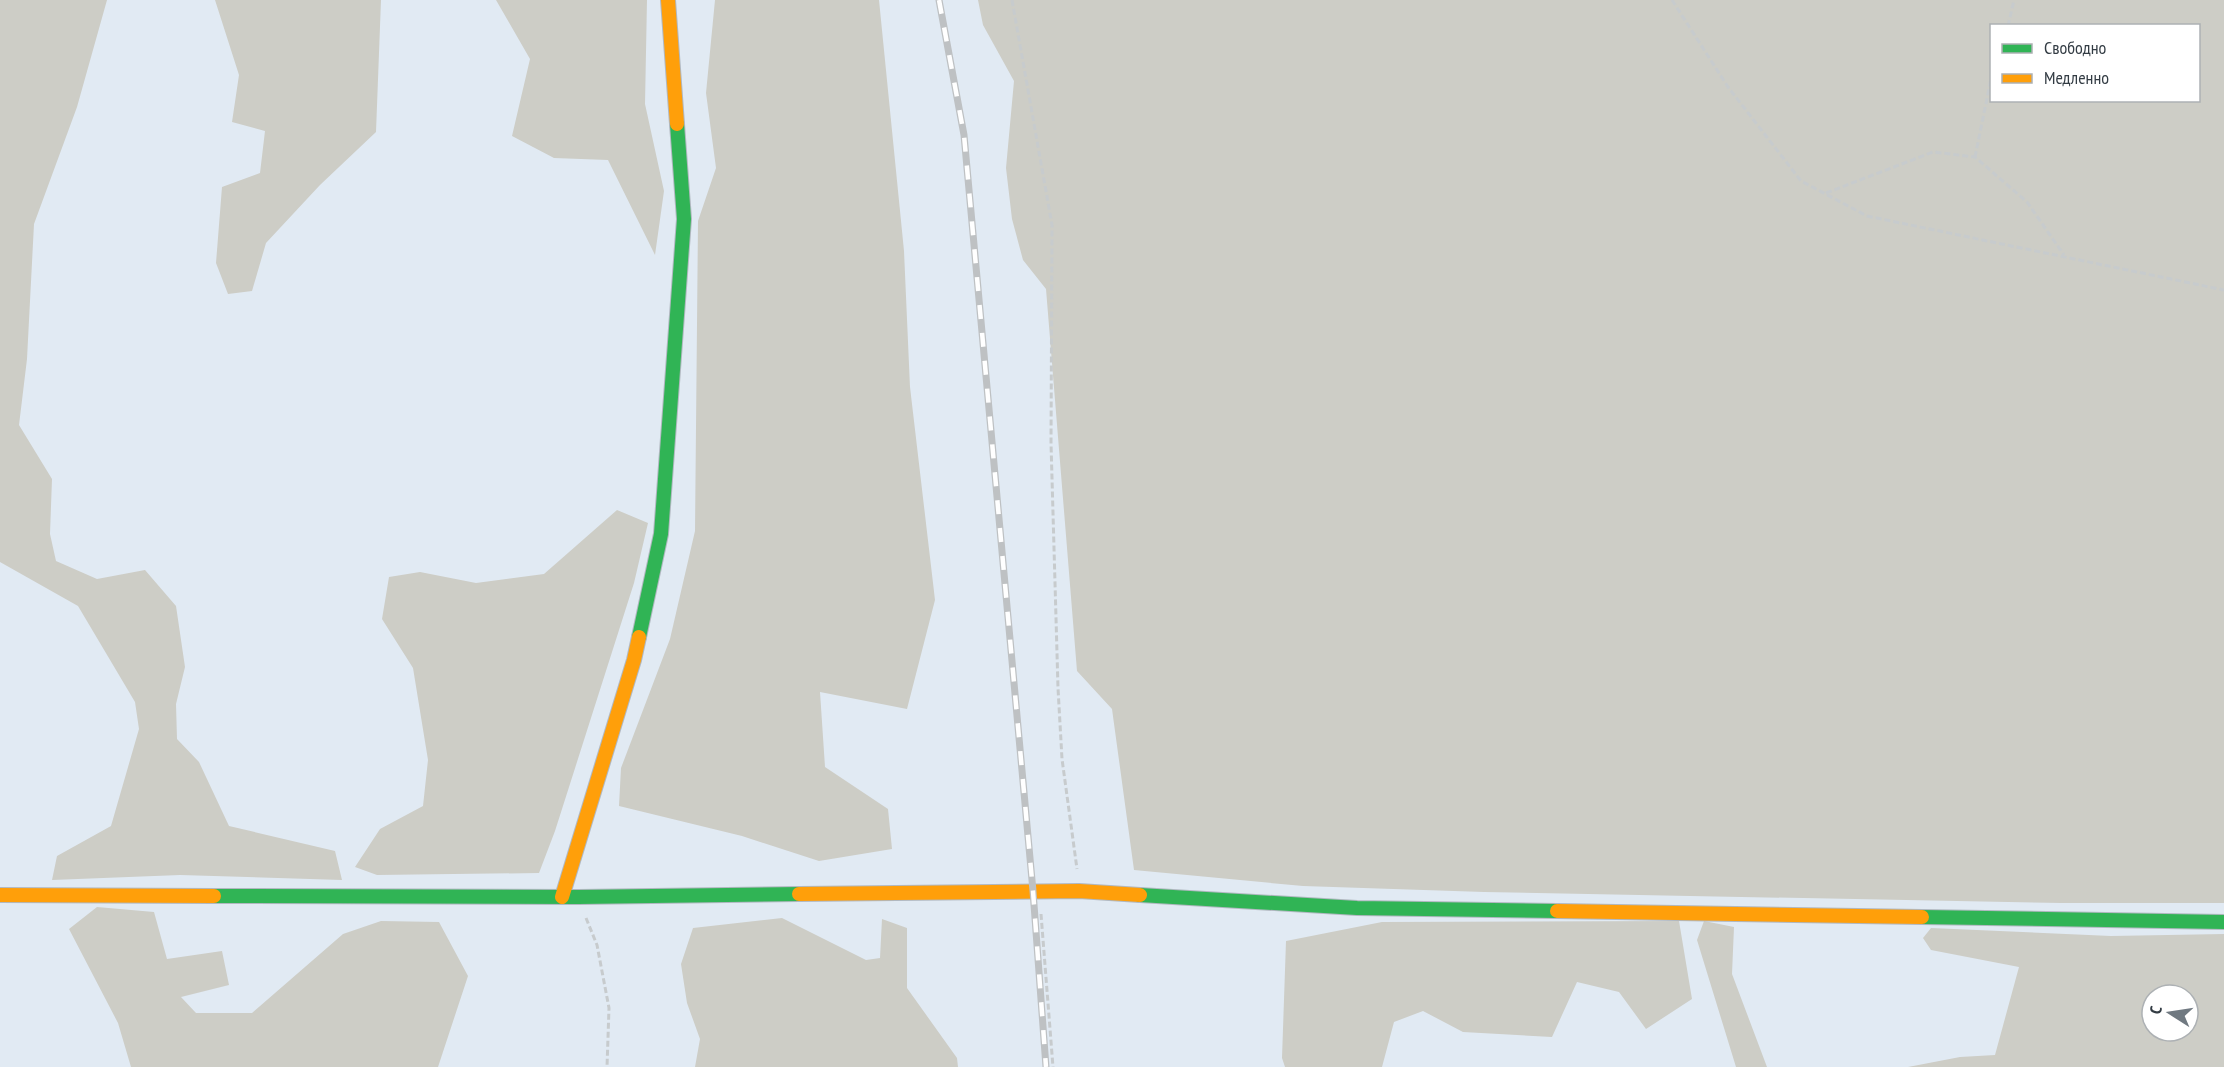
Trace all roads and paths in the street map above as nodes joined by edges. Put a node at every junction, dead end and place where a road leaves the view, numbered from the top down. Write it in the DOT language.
graph roads {
  1 [pos="668,0"];
  2 [pos="1012,0"];
  3 [pos="1672,0"];
  4 [pos="2014,0"];
  5 [pos="2008,24"];
  6 [pos="1990,84"];
  7 [pos="1975,158"];
  8 [pos="1825,194"];
  9 [pos="2065,257"];
  10 [pos="2224,290"];
  11 [pos="1040,891"];
  12 [pos="1079,891"];
  13 [pos="0,895"];
  14 [pos="562,897"];
  15 [pos="578,897"];
  16 [pos="2224,922"];
  17 [pos="607,1067"];
  18 [pos="1053,1067"];
  1 -- 14 [label="street"];
  2 -- 12 [label="path"];
  3 -- 8 [label="path"];
  4 -- 5 [label="path"];
  6 -- 7 [label="path"];
  7 -- 8 [label="path"];
  7 -- 9 [label="path"];
  8 -- 9 [label="path"];
  9 -- 10 [label="path"];
  11 -- 12 [label="street"];
  11 -- 15 [label="street"];
  11 -- 18 [label="path"];
  12 -- 16 [label="street"];
  13 -- 14 [label="street"];
  14 -- 15 [label="street"];
  15 -- 17 [label="path"];
}
